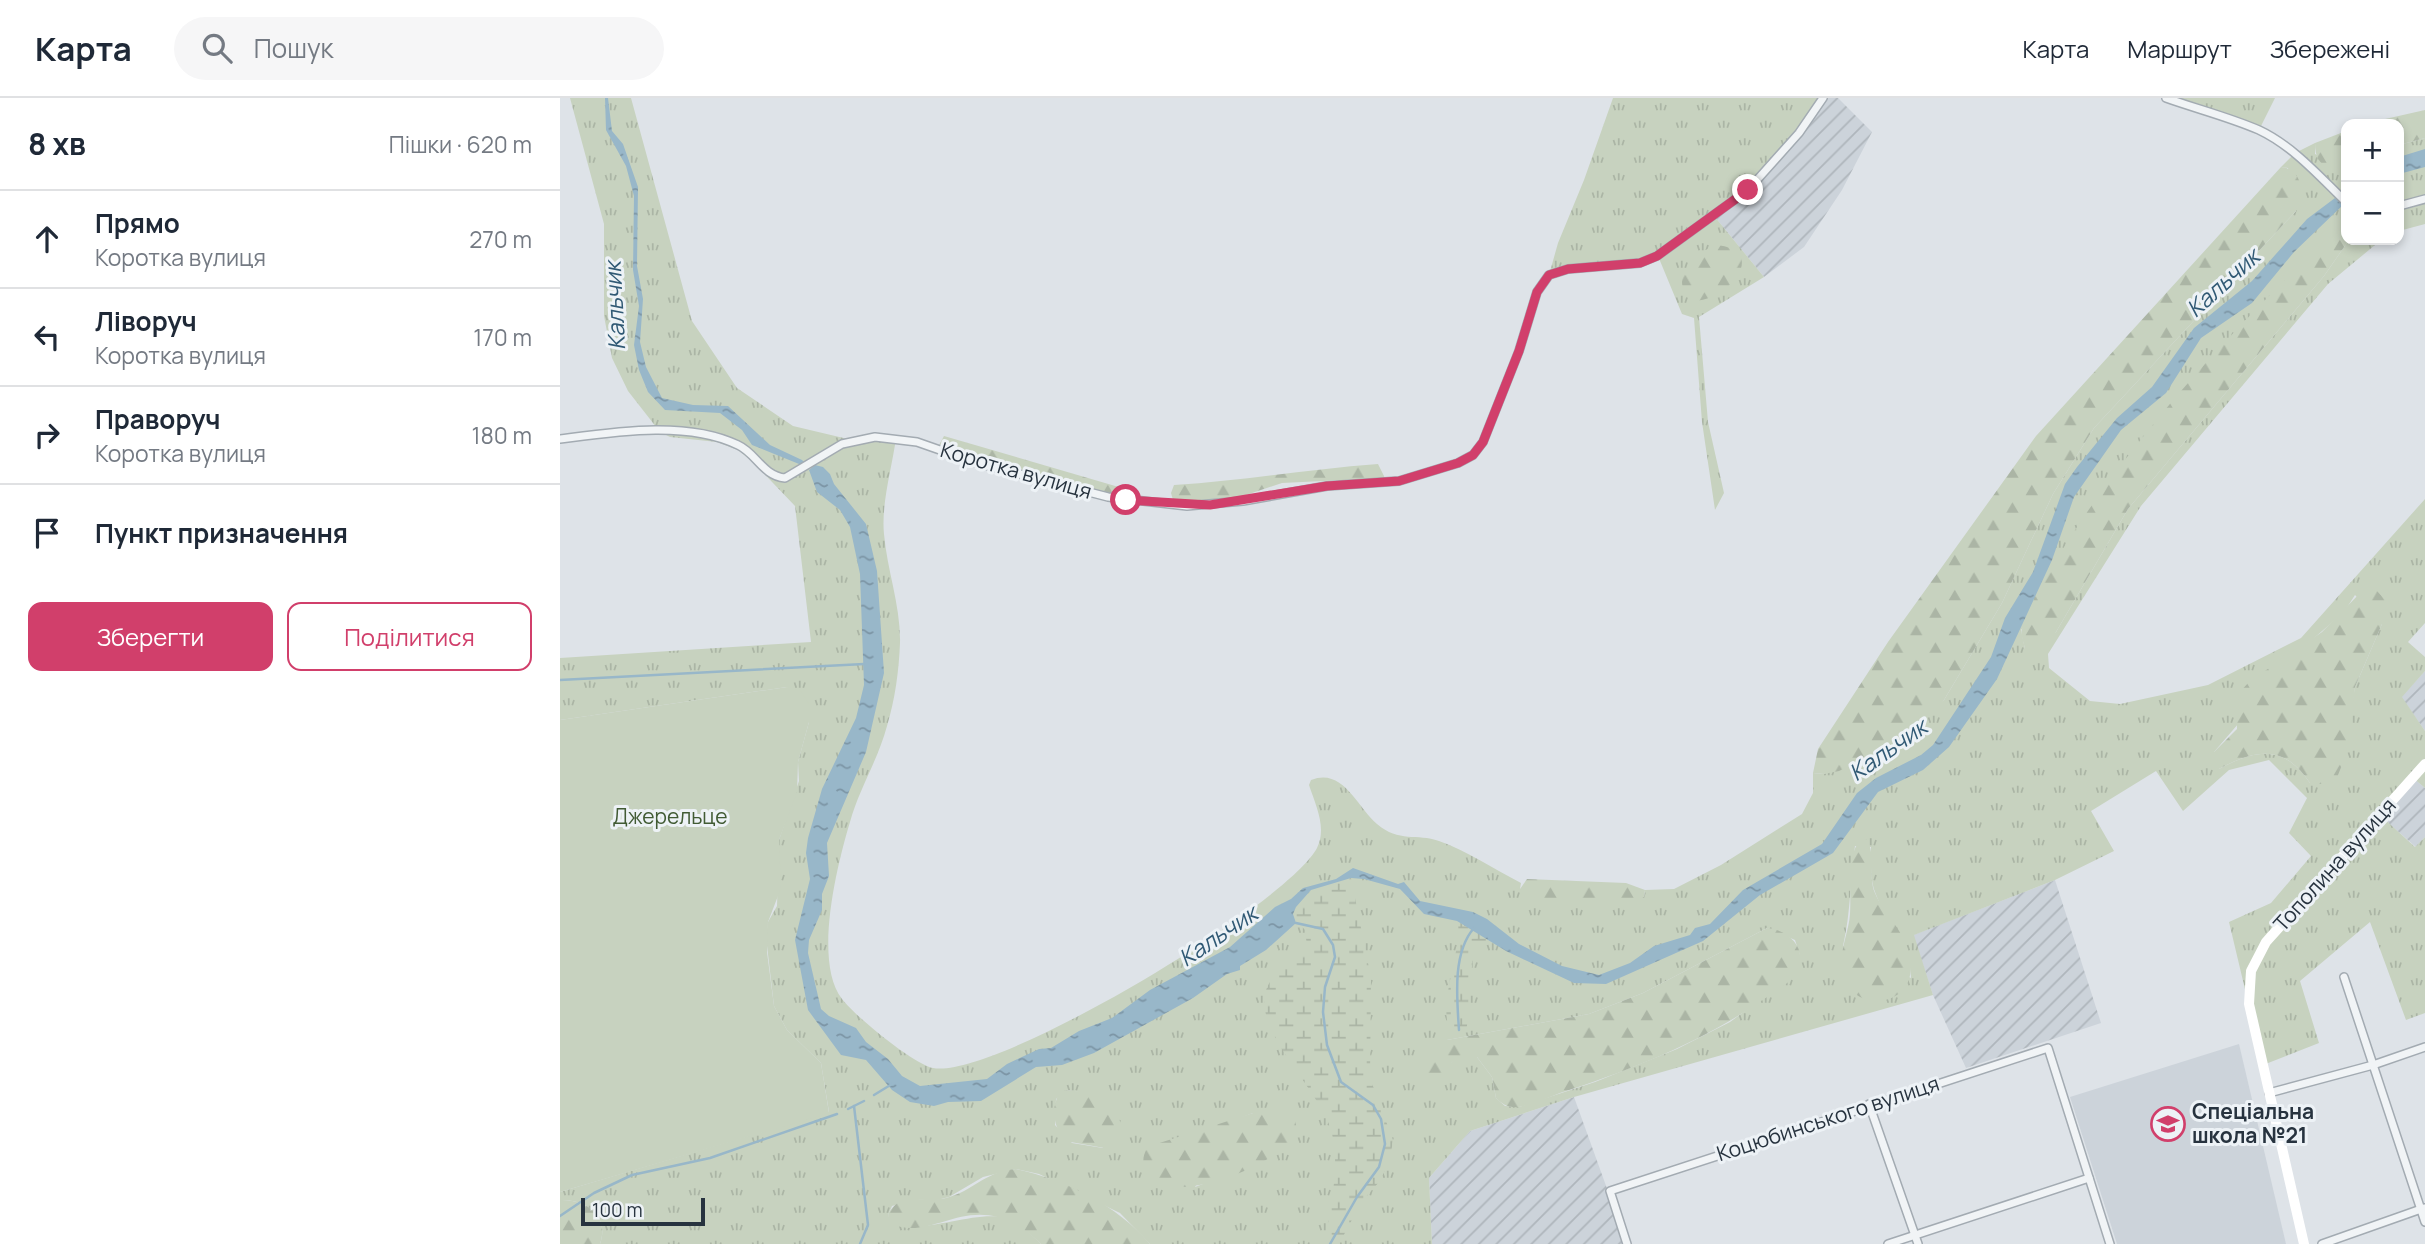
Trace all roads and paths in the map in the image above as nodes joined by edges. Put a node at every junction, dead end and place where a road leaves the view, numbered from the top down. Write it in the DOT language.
graph roads {
  1 [pos="1823,98"];
  2 [pos="2166,98"];
  3 [pos="2341,197"];
  4 [pos="2425,199"];
  5 [pos="2404,205"];
  6 [pos="560,439"];
  7 [pos="2425,764"];
  8 [pos="2344,977"];
  9 [pos="2425,1047"];
  10 [pos="2373,1065"];
  11 [pos="2269,1093"];
  12 [pos="1869,1104"];
  13 [pos="2089,1178"];
  14 [pos="2423,1208"];
  15 [pos="2425,1222"];
  16 [pos="1916,1240"];
  17 [pos="1627,1244"];
  18 [pos="1888,1244"];
  19 [pos="2110,1244"];
  20 [pos="2304,1244"];
  21 [pos="2322,1244"];
  1 -- 6 [label="street, Коротка вулиця"];
  2 -- 3 [label="street"];
  4 -- 5 [label="street"];
  7 -- 11 [label="main road, Тополина вулиця"];
  8 -- 10 [label="street"];
  9 -- 10 [label="street"];
  10 -- 11 [label="street"];
  10 -- 14 [label="street"];
  11 -- 20 [label="main road"];
  12 -- 13 [label="street, Коцюбинського вулиця"];
  12 -- 16 [label="street"];
  12 -- 17 [label="street, Коцюбинського вулиця"];
  13 -- 16 [label="street"];
  13 -- 19 [label="street"];
  14 -- 15 [label="street"];
  14 -- 21 [label="street"];
  16 -- 18 [label="street"];
}
